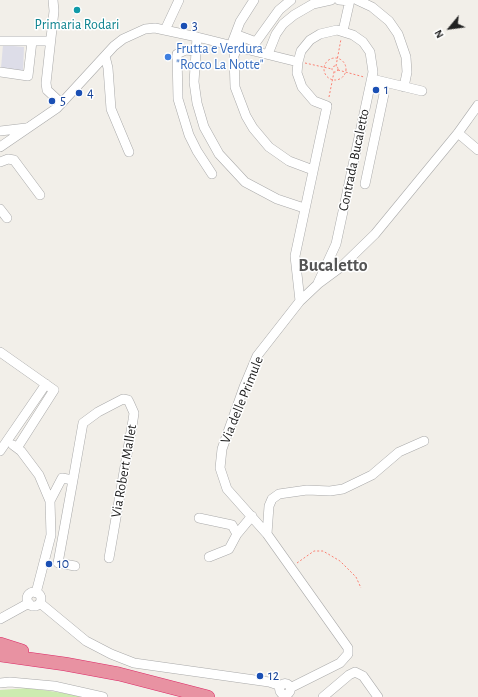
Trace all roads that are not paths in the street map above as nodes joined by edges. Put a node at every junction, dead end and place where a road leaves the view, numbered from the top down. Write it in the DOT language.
graph roads {
  1 [pos="53,0"];
  2 [pos="179,0"];
  3 [pos="254,0"];
  4 [pos="261,0"];
  5 [pos="291,0"];
  6 [pos="331,0"];
  7 [pos="339,0"];
  8 [pos="352,0"];
  9 [pos="165,30"];
  10 [pos="240,36"];
  11 [pos="342,36"];
  12 [pos="197,37"];
  13 [pos="0,41"];
  14 [pos="32,41"];
  15 [pos="50,41"];
  16 [pos="233,46"];
  17 [pos="196,50"];
  18 [pos="268,54"];
  19 [pos="105,56"];
  20 [pos="302,63"];
  21 [pos="0,72"];
  22 [pos="371,82"];
  23 [pos="404,87"];
  24 [pos="422,91"];
  25 [pos="61,103"];
  26 [pos="478,106"];
  27 [pos="27,127"];
  28 [pos="0,131"];
  29 [pos="458,133"];
  30 [pos="0,147"];
  31 [pos="478,150"];
  32 [pos="129,152"];
  33 [pos="0,162"];
  34 [pos="313,170"];
  35 [pos="212,174"];
  36 [pos="365,184"];
  37 [pos="40,196"];
  38 [pos="304,208"];
  39 [pos="0,209"];
  40 [pos="7,218"];
  41 [pos="336,244"];
  42 [pos="341,267"];
  43 [pos="318,284"];
  44 [pos="300,300"];
  45 [pos="0,352"];
  46 [pos="46,384"];
  47 [pos="7,440"];
  48 [pos="424,441"];
  49 [pos="17,448"];
  50 [pos="0,451"];
  51 [pos="73,480"];
  52 [pos="50,501"];
  53 [pos="252,516"];
  54 [pos="199,518"];
  55 [pos="236,534"];
  56 [pos="267,534"];
  57 [pos="209,557"];
  58 [pos="109,558"];
  59 [pos="75,566"];
  60 [pos="36,593"];
  61 [pos="29,603"];
  62 [pos="40,603"];
  63 [pos="0,619"];
  64 [pos="0,644"];
  65 [pos="0,655"];
  66 [pos="0,664"];
  67 [pos="119,674"];
  68 [pos="0,683"];
  69 [pos="287,693"];
  70 [pos="203,696"];
  71 [pos="103,697"];
  72 [pos="176,697"];
  73 [pos="217,697"];
  74 [pos="323,697"];
  75 [pos="378,697"];
  1 -- 15 [label="street"];
  2 -- 9 [label="street"];
  3 -- 16 [label="street"];
  4 -- 10 [label="street"];
  5 -- 10 [label="street"];
  6 -- 18 [label="street"];
  7 -- 8 [label="street"];
  8 -- 11 [label="street"];
  8 -- 23 [label="street"];
  9 -- 12 [label="street"];
  9 -- 19 [label="street"];
  10 -- 16 [label="street"];
  11 -- 20 [label="street"];
  11 -- 22 [label="street, Contrada Bucaletto"];
  12 -- 16 [label="street"];
  12 -- 17 [label="street"];
  13 -- 14 [label="street"];
  14 -- 15 [label="street"];
  14 -- 21 [label="street"];
  15 -- 25 [label="street"];
  16 -- 18 [label="street"];
  16 -- 34 [label="street"];
  17 -- 35 [label="street"];
  17 -- 38 [label="street"];
  18 -- 20 [label="street"];
  19 -- 25 [label="street"];
  19 -- 32 [label="street"];
  20 -- 34 [label="street"];
  22 -- 23 [label="street"];
  22 -- 36 [label="street"];
  22 -- 41 [label="street, Contrada Bucaletto"];
  23 -- 24 [label="street"];
  25 -- 27 [label="street"];
  26 -- 29 [label="street, Via delle Primule"];
  27 -- 28 [label="street"];
  27 -- 30 [label="street"];
  29 -- 31 [label="street"];
  29 -- 42 [label="street, Via delle Primule"];
  33 -- 37 [label="street"];
  34 -- 38 [label="street"];
  38 -- 44 [label="street"];
  39 -- 40 [label="street"];
  41 -- 42 [label="street"];
  41 -- 43 [label="street"];
  42 -- 43 [label="street, Via delle Primule"];
  43 -- 44 [label="street, Via delle Primule"];
  44 -- 53 [label="street, Via delle Primule"];
  45 -- 46 [label="street"];
  46 -- 47 [label="street"];
  46 -- 49 [label="street"];
  47 -- 49 [label="street"];
  47 -- 50 [label="street"];
  48 -- 56 [label="street"];
  49 -- 52 [label="street"];
  51 -- 52 [label="street"];
  51 -- 58 [label="street, Via Robert Mallet"];
  51 -- 59 [label="street, Via Robert Mallet"];
  52 -- 60 [label="street"];
  53 -- 55 [label="street"];
  53 -- 56 [label="street, Via delle Primule"];
  54 -- 55 [label="street"];
  55 -- 57 [label="street"];
  56 -- 69 [label="street, Via delle Primule"];
  60 -- 61 [label="street"];
  60 -- 62 [label="street"];
  61 -- 62 [label="street"];
  61 -- 63 [label="street"];
  62 -- 69 [label="street"];
  64 -- 67 [label="highway"];
  65 -- 67 [label="highway"];
  66 -- 72 [label="highway"];
  67 -- 70 [label="highway"];
  68 -- 71 [label="street"];
  70 -- 73 [label="street"];
  74 -- 75 [label="street"];
}
